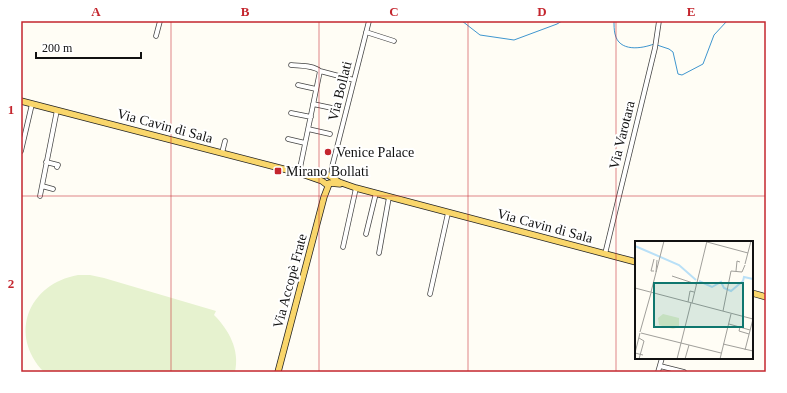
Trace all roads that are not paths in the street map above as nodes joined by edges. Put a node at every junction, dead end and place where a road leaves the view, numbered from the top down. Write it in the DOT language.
graph roads {
  1 [pos="160,21"];
  2 [pos="369,21"];
  3 [pos="659,21"];
  4 [pos="366,32"];
  5 [pos="156,36"];
  6 [pos="394,41"];
  7 [pos="291,65"];
  8 [pos="320,71"];
  9 [pos="354,80"];
  10 [pos="298,85"];
  11 [pos="316,89"];
  12 [pos="21,101"];
  13 [pos="32,104"];
  14 [pos="313,104"];
  15 [pos="332,108"];
  16 [pos="57,110"];
  17 [pos="291,113"];
  18 [pos="311,117"];
  19 [pos="308,129"];
  20 [pos="330,134"];
  21 [pos="288,139"];
  22 [pos="225,141"];
  23 [pos="306,143"];
  24 [pos="21,150"];
  25 [pos="222,153"];
  26 [pos="46,162"];
  27 [pos="57,167"];
  28 [pos="302,173"];
  29 [pos="327,180"];
  30 [pos="42,186"];
  31 [pos="356,188"];
  32 [pos="53,189"];
  33 [pos="376,193"];
  34 [pos="40,196"];
  35 [pos="389,197"];
  36 [pos="448,213"];
  37 [pos="366,234"];
  38 [pos="343,247"];
  39 [pos="379,253"];
  40 [pos="605,254"];
  41 [pos="635,262"];
  42 [pos="430,294"];
  43 [pos="753,294"];
  44 [pos="766,297"];
  45 [pos="662,359"];
  46 [pos="660,366"];
  47 [pos="278,372"];
  48 [pos="658,372"];
  49 [pos="684,372"];
  1 -- 5 [label="street"];
  2 -- 4 [label="street, Via Bollati"];
  3 -- 40 [label="street, Via Varotara"];
  4 -- 6 [label="street"];
  4 -- 9 [label="street, Via Bollati"];
  7 -- 8 [label="street"];
  8 -- 9 [label="street"];
  8 -- 11 [label="street"];
  9 -- 29 [label="street, Via Bollati"];
  10 -- 11 [label="street"];
  11 -- 14 [label="street"];
  12 -- 13 [label="main road, Via Cavin di Sala"];
  13 -- 16 [label="main road, Via Cavin di Sala"];
  13 -- 24 [label="street"];
  14 -- 15 [label="street"];
  14 -- 18 [label="street"];
  16 -- 25 [label="main road, Via Cavin di Sala"];
  16 -- 26 [label="street"];
  17 -- 18 [label="street"];
  18 -- 19 [label="street"];
  19 -- 20 [label="street"];
  19 -- 23 [label="street"];
  21 -- 23 [label="street"];
  22 -- 25 [label="street"];
  23 -- 28 [label="street"];
  25 -- 28 [label="main road, Via Cavin di Sala"];
  26 -- 27 [label="street"];
  26 -- 30 [label="street"];
  28 -- 29 [label="main road, Via Cavin di Sala"];
  29 -- 31 [label="main road, Via Cavin di Sala"];
  29 -- 47 [label="main road, Via Accopè Frate"];
  30 -- 32 [label="street"];
  30 -- 34 [label="street"];
  31 -- 33 [label="main road, Via Cavin di Sala"];
  31 -- 38 [label="street"];
  33 -- 35 [label="main road, Via Cavin di Sala"];
  33 -- 37 [label="street"];
  35 -- 36 [label="main road, Via Cavin di Sala"];
  35 -- 39 [label="street"];
  36 -- 40 [label="main road, Via Cavin di Sala"];
  36 -- 42 [label="street"];
  40 -- 41 [label="main road, Via Cavin di Sala"];
  43 -- 44 [label="main road"];
  45 -- 46 [label="street"];
  46 -- 48 [label="street"];
  46 -- 49 [label="street"];
}
